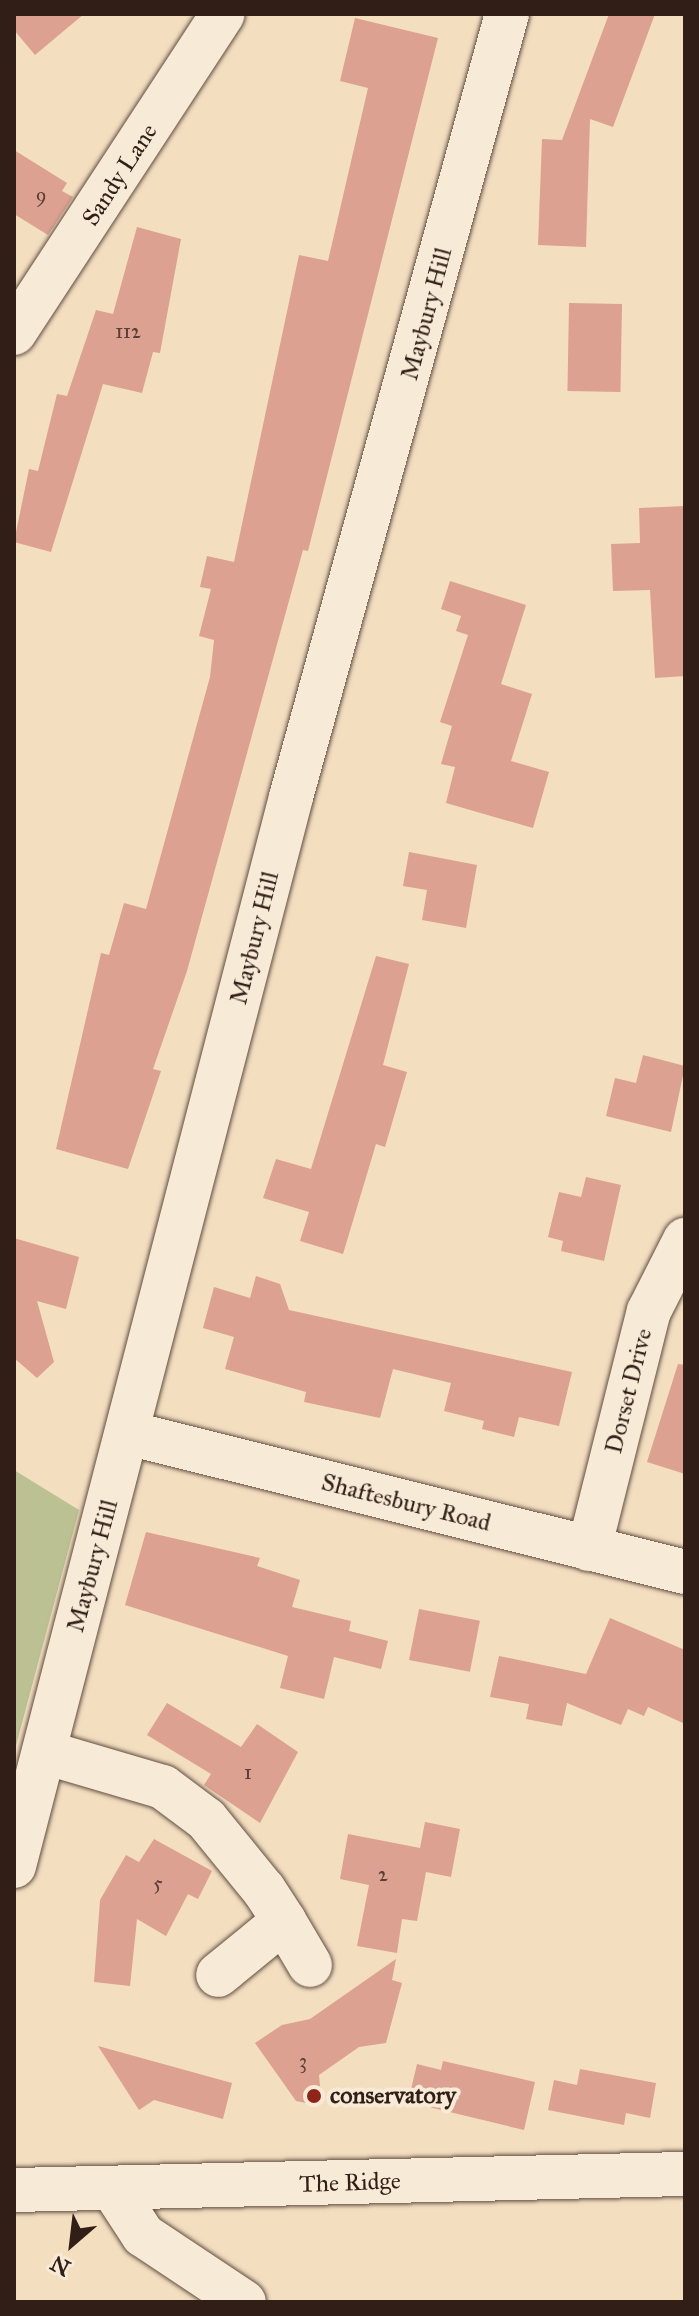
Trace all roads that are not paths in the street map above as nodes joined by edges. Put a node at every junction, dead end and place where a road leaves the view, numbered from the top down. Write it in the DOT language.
graph roads {
  1 [pos="223,14"];
  2 [pos="507,14"];
  3 [pos="16,325"];
  4 [pos="685,1240"];
  5 [pos="128,1433"];
  6 [pos="589,1549"];
  7 [pos="685,1572"];
  8 [pos="44,1752"];
  9 [pos="16,1850"];
  10 [pos="284,1921"];
  11 [pos="310,1965"];
  12 [pos="218,1975"];
  13 [pos="685,2174"];
  14 [pos="113,2189"];
  15 [pos="14,2190"];
  16 [pos="244,2302"];
  1 -- 3 [label="street, Sandy Lane"];
  2 -- 5 [label="street, Maybury Hill"];
  4 -- 6 [label="street, Dorset Drive"];
  5 -- 6 [label="street, Shaftesbury Road"];
  5 -- 8 [label="street, Maybury Hill"];
  6 -- 7 [label="street, Shaftesbury Road"];
  8 -- 9 [label="street, Maybury Hill"];
  8 -- 10 [label="street"];
  10 -- 11 [label="street"];
  10 -- 12 [label="street"];
  13 -- 14 [label="street, The Ridge"];
  14 -- 15 [label="street, The Ridge"];
  14 -- 16 [label="street"];
}
